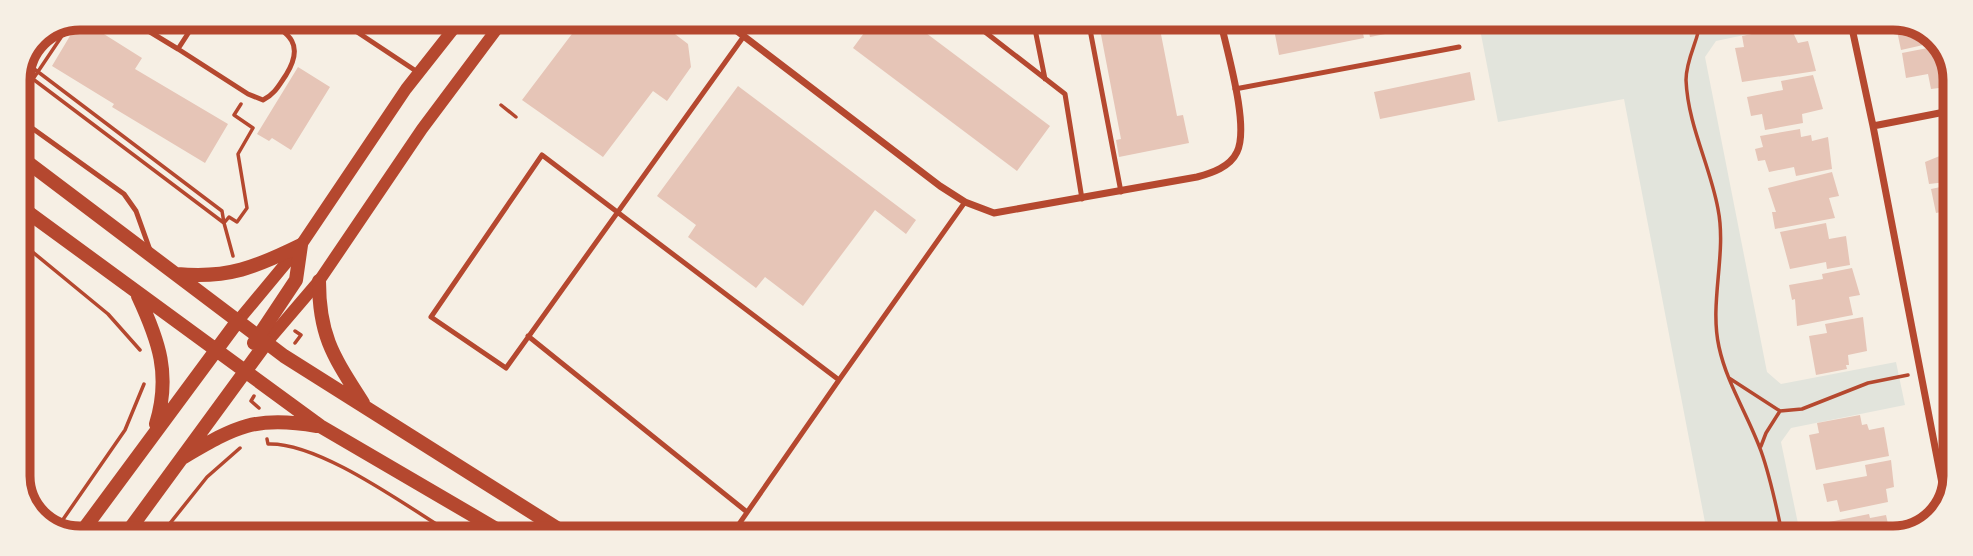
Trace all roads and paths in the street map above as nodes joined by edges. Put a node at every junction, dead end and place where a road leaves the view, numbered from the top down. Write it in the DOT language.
graph roads {
  1 [pos="147,30"];
  2 [pos="190,30"];
  3 [pos="282,30"];
  4 [pos="354,30"];
  5 [pos="453,30"];
  6 [pos="496,30"];
  7 [pos="736,30"];
  8 [pos="981,30"];
  9 [pos="1035,30"];
  10 [pos="1090,30"];
  11 [pos="1222,30"];
  12 [pos="1699,30"];
  13 [pos="1852,30"];
  14 [pos="63,33"];
  15 [pos="744,36"];
  16 [pos="1459,47"];
  17 [pos="178,49"];
  18 [pos="32,67"];
  19 [pos="419,73"];
  20 [pos="30,77"];
  21 [pos="33,79"];
  22 [pos="1045,79"];
  23 [pos="1234,89"];
  24 [pos="248,94"];
  25 [pos="501,106"];
  26 [pos="1943,112"];
  27 [pos="516,117"];
  28 [pos="1873,126"];
  29 [pos="30,127"];
  30 [pos="30,164"];
  31 [pos="1121,192"];
  32 [pos="1082,199"];
  33 [pos="965,202"];
  34 [pos="617,210"];
  35 [pos="30,214"];
  36 [pos="224,223"];
  37 [pos="301,245"];
  38 [pos="30,250"];
  39 [pos="153,256"];
  40 [pos="237,272"];
  41 [pos="177,274"];
  42 [pos="319,281"];
  43 [pos="137,293"];
  44 [pos="236,322"];
  45 [pos="528,336"];
  46 [pos="261,340"];
  47 [pos="216,350"];
  48 [pos="141,351"];
  49 [pos="244,371"];
  50 [pos="1728,377"];
  51 [pos="1903,377"];
  52 [pos="145,380"];
  53 [pos="839,380"];
  54 [pos="366,407"];
  55 [pos="1780,411"];
  56 [pos="320,426"];
  57 [pos="153,435"];
  58 [pos="256,440"];
  59 [pos="245,443"];
  60 [pos="1760,448"];
  61 [pos="177,461"];
  62 [pos="1942,485"];
  63 [pos="747,512"];
  64 [pos="61,523"];
  65 [pos="86,526"];
  66 [pos="132,526"];
  67 [pos="168,526"];
  68 [pos="439,526"];
  69 [pos="491,526"];
  70 [pos="554,526"];
  71 [pos="737,526"];
  72 [pos="1781,526"];
  1 -- 17 [label="lane"];
  2 -- 17 [label="lane"];
  3 -- 24 [label="lane"];
  4 -- 19 [label="lane"];
  5 -- 19 [label="street"];
  6 -- 42 [label="street"];
  7 -- 15 [label="street"];
  8 -- 22 [label="lane"];
  9 -- 22 [label="lane"];
  10 -- 31 [label="lane"];
  11 -- 23 [label="street"];
  12 -- 50 [label="path"];
  13 -- 28 [label="street"];
  14 -- 21 [label="path"];
  15 -- 33 [label="street"];
  15 -- 34 [label="lane"];
  16 -- 23 [label="lane"];
  17 -- 24 [label="lane"];
  18 -- 36 [label="path"];
  19 -- 37 [label="street"];
  20 -- 21 [label="path"];
  21 -- 36 [label="path"];
  22 -- 32 [label="lane"];
  23 -- 31 [label="street"];
  24 -- 36 [label="path"];
  25 -- 27 [label="path"];
  26 -- 28 [label="street"];
  28 -- 62 [label="street"];
  29 -- 39 [label="lane"];
  30 -- 39 [label="main road"];
  31 -- 32 [label="street"];
  32 -- 33 [label="street"];
  33 -- 53 [label="lane"];
  34 -- 45 [label="lane"];
  34 -- 45 [label="lane"];
  34 -- 53 [label="lane"];
  35 -- 43 [label="main road"];
  36 -- 40 [label="path"];
  37 -- 40 [label="main road"];
  37 -- 44 [label="street"];
  37 -- 46 [label="main road"];
  38 -- 48 [label="path"];
  39 -- 41 [label="main road"];
  40 -- 41 [label="main road"];
  41 -- 44 [label="main road"];
  42 -- 46 [label="street"];
  42 -- 54 [label="main road"];
  43 -- 47 [label="main road"];
  43 -- 57 [label="main road"];
  44 -- 46 [label="main road"];
  44 -- 47 [label="main road"];
  45 -- 63 [label="lane"];
  46 -- 49 [label="main road"];
  46 -- 54 [label="main road"];
  47 -- 49 [label="main road"];
  47 -- 57 [label="main road"];
  49 -- 56 [label="main road"];
  49 -- 61 [label="main road"];
  50 -- 55 [label="path"];
  50 -- 60 [label="path"];
  51 -- 55 [label="path"];
  52 -- 64 [label="path"];
  53 -- 63 [label="lane"];
  54 -- 70 [label="main road"];
  55 -- 60 [label="path"];
  56 -- 61 [label="main road"];
  56 -- 69 [label="main road"];
  57 -- 65 [label="main road"];
  58 -- 68 [label="path"];
  59 -- 67 [label="path"];
  60 -- 72 [label="path"];
  61 -- 66 [label="main road"];
  63 -- 71 [label="lane"];
}
